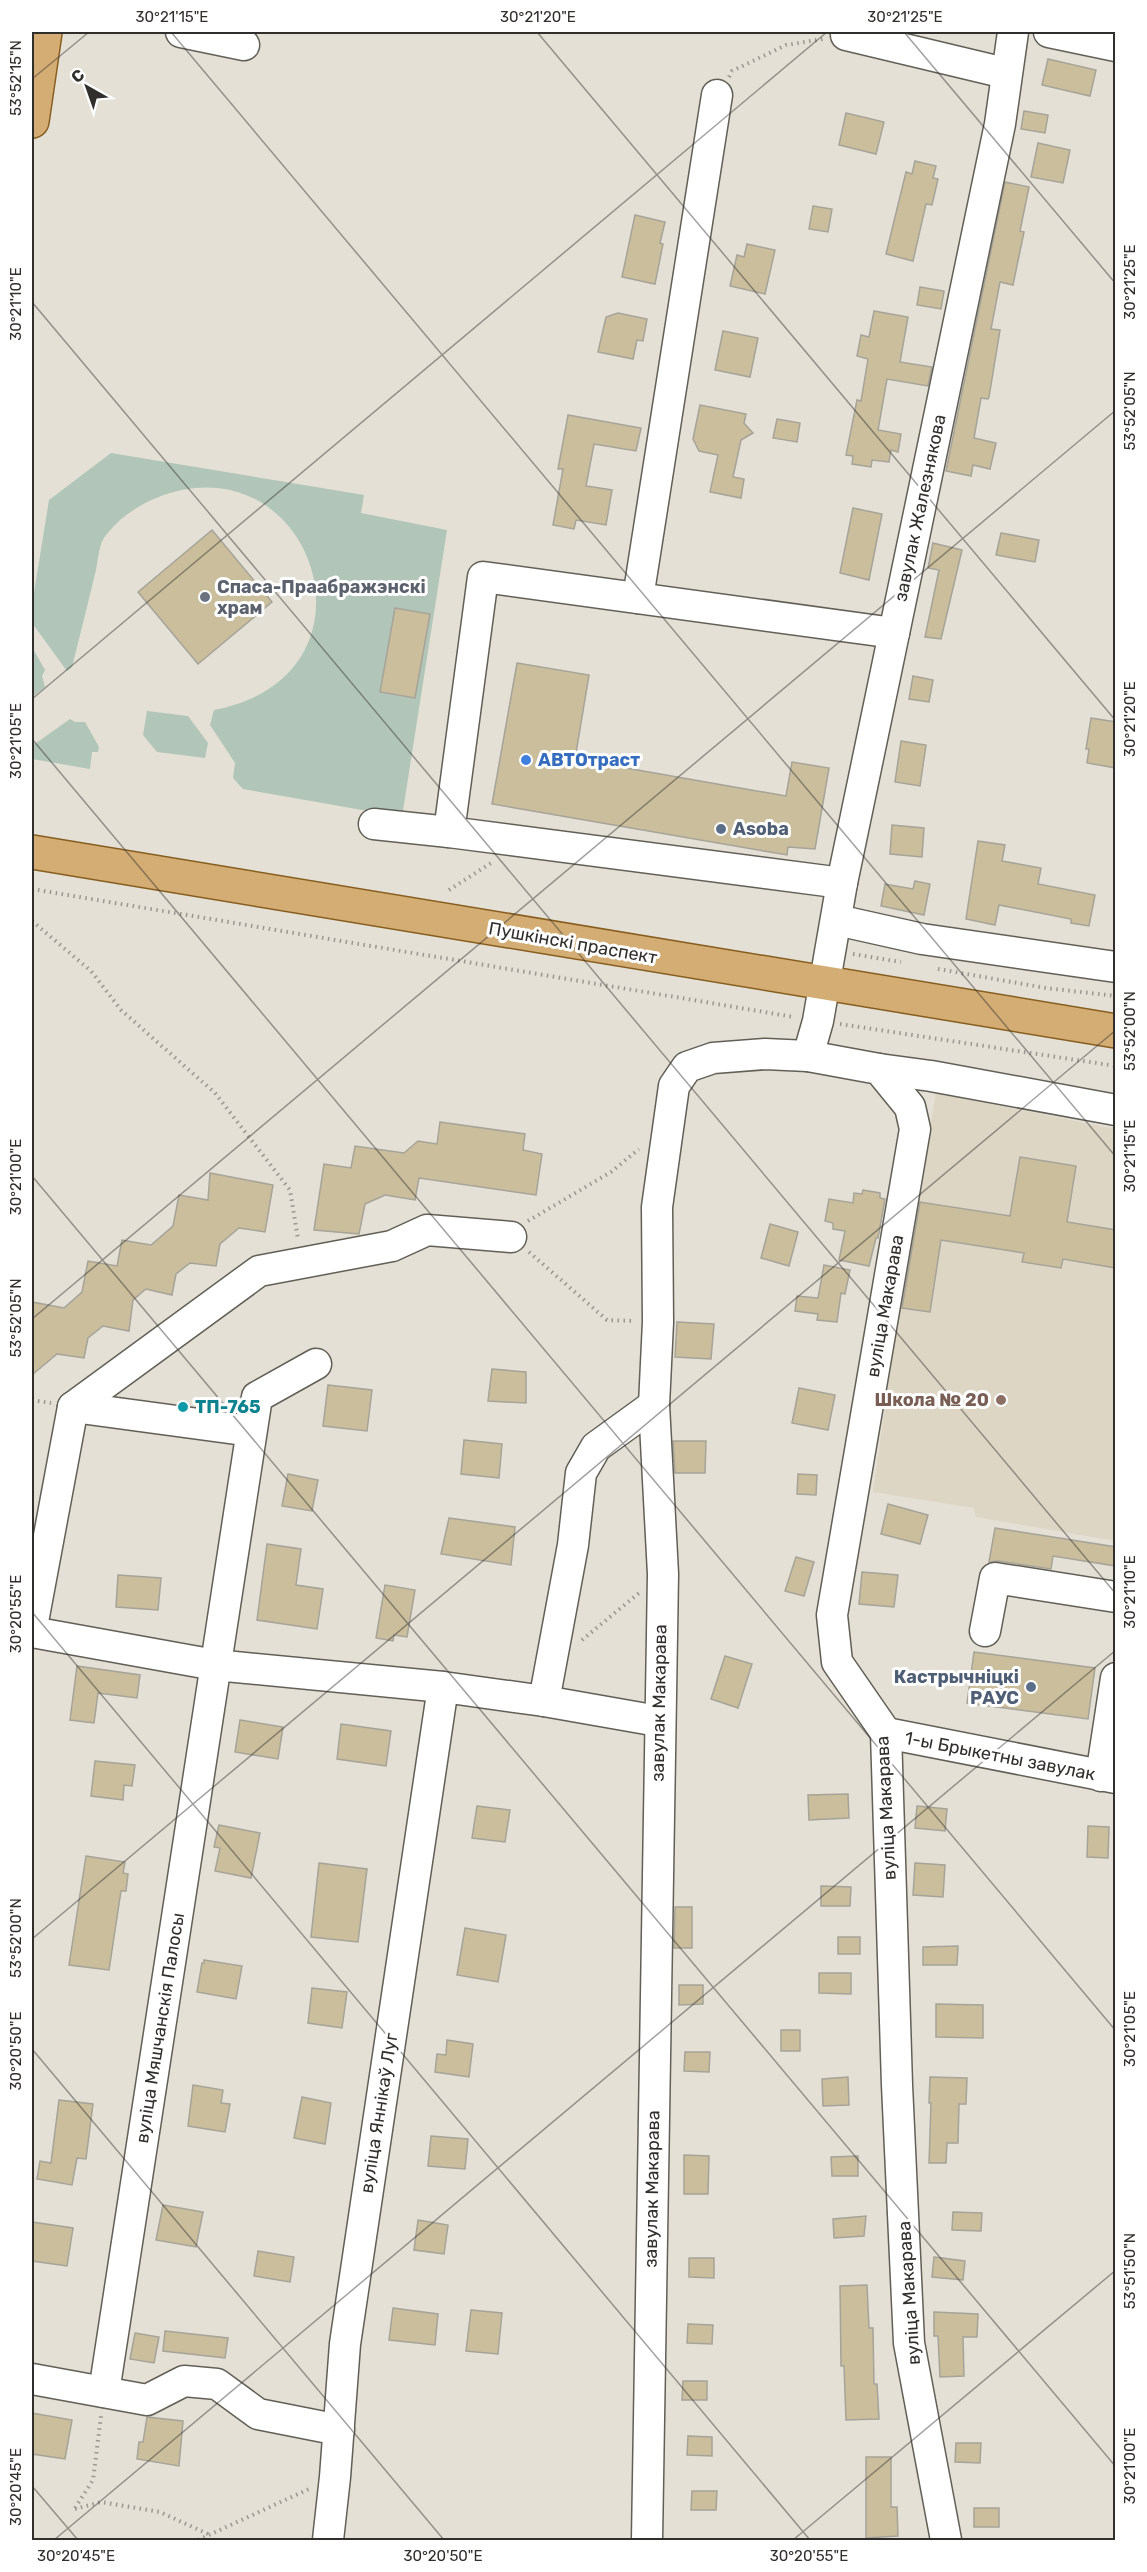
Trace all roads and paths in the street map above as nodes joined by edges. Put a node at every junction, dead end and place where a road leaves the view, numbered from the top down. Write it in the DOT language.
graph roads {
  1 [pos="45,32"];
  2 [pos="181,32"];
  3 [pos="1013,32"];
  4 [pos="1048,32"];
  5 [pos="846,35"];
  6 [pos="244,45"];
  7 [pos="1116,46"];
  8 [pos="1005,74"];
  9 [pos="717,95"];
  10 [pos="32,121"];
  11 [pos="638,598"];
  12 [pos="894,633"];
  13 [pos="374,824"];
  14 [pos="449,832"];
  15 [pos="523,843"];
  16 [pos="32,852"];
  17 [pos="842,883"];
  18 [pos="32,889"];
  19 [pos="449,890"];
  20 [pos="837,920"];
  21 [pos="32,921"];
  22 [pos="831,950"];
  23 [pos="906,963"];
  24 [pos="930,967"];
  25 [pos="1116,967"];
  26 [pos="825,985"];
  27 [pos="1116,996"];
  28 [pos="818,1021"];
  29 [pos="1116,1031"];
  30 [pos="808,1056"];
  31 [pos="1116,1066"];
  32 [pos="879,1069"];
  33 [pos="1116,1110"];
  34 [pos="668,1126"];
  35 [pos="511,1237"];
  36 [pos="302,1263"];
  37 [pos="658,1322"];
  38 [pos="316,1364"];
  39 [pos="654,1405"];
  40 [pos="72,1407"];
  41 [pos="251,1431"];
  42 [pos="663,1574"];
  43 [pos="1116,1597"];
  44 [pos="32,1630"];
  45 [pos="986,1631"];
  46 [pos="216,1665"];
  47 [pos="551,1665"];
  48 [pos="1116,1678"];
  49 [pos="443,1687"];
  50 [pos="544,1701"];
  51 [pos="658,1721"];
  52 [pos="886,1733"];
  53 [pos="1108,1777"];
  54 [pos="32,2379"];
  55 [pos="104,2392"];
  56 [pos="339,2430"];
  57 [pos="335,2477"];
  58 [pos="210,2535"];
  59 [pos="198,2541"];
  60 [pos="328,2541"];
  61 [pos="647,2541"];
  62 [pos="946,2541"];
  1 -- 10 [label="main road"];
  2 -- 6 [label="street"];
  3 -- 8 [label="street, завулак Жалезнякова"];
  4 -- 7 [label="street"];
  5 -- 8 [label="street"];
  5 -- 9 [label="path"];
  8 -- 12 [label="street, завулак Жалезнякова"];
  9 -- 11 [label="street"];
  11 -- 12 [label="street"];
  11 -- 14 [label="street"];
  12 -- 17 [label="street, завулак Жалезнякова"];
  13 -- 14 [label="street"];
  14 -- 15 [label="street"];
  15 -- 17 [label="street"];
  15 -- 19 [label="path"];
  16 -- 26 [label="main road, Пушкінскі праспект"];
  17 -- 20 [label="street, завулак Жалезнякова"];
  18 -- 28 [label="path"];
  20 -- 22 [label="street, завулак Жалезнякова"];
  20 -- 25 [label="street"];
  21 -- 36 [label="path"];
  22 -- 23 [label="path"];
  22 -- 26 [label="street, завулак Жалезнякова"];
  24 -- 27 [label="path"];
  26 -- 28 [label="street"];
  26 -- 29 [label="main road, Пушкінскі праспект"];
  28 -- 30 [label="street"];
  28 -- 31 [label="path"];
  30 -- 32 [label="street"];
  30 -- 34 [label="street, завулак Макарава"];
  32 -- 33 [label="street"];
  32 -- 52 [label="street, вуліца Макарава"];
  34 -- 35 [label="path"];
  34 -- 37 [label="street, завулак Макарава"];
  35 -- 36 [label="street"];
  35 -- 37 [label="path"];
  36 -- 40 [label="street"];
  37 -- 39 [label="street, завулак Макарава"];
  38 -- 41 [label="street, вуліца Мяшчанскія Палосы"];
  39 -- 42 [label="street, завулак Макарава"];
  39 -- 47 [label="street"];
  40 -- 41 [label="street"];
  40 -- 44 [label="street"];
  41 -- 46 [label="street, вуліца Мяшчанскія Палосы"];
  42 -- 47 [label="path"];
  42 -- 51 [label="street, завулак Макарава"];
  43 -- 45 [label="street"];
  44 -- 46 [label="street"];
  46 -- 49 [label="street"];
  46 -- 55 [label="street, вуліца Мяшчанскія Палосы"];
  47 -- 50 [label="street"];
  48 -- 53 [label="street"];
  49 -- 50 [label="street"];
  49 -- 56 [label="street, вуліца Яннікаў Луг"];
  50 -- 51 [label="street"];
  51 -- 61 [label="street, завулак Макарава"];
  52 -- 53 [label="street, 1-ы Брыкетны завулак"];
  52 -- 62 [label="street, вуліца Макарава"];
  54 -- 55 [label="street"];
  55 -- 56 [label="street"];
  55 -- 58 [label="path"];
  56 -- 57 [label="street, вуліца Яннікаў Луг"];
  57 -- 58 [label="path"];
  57 -- 60 [label="street, вуліца Яннікаў Луг"];
  58 -- 59 [label="path"];
}
